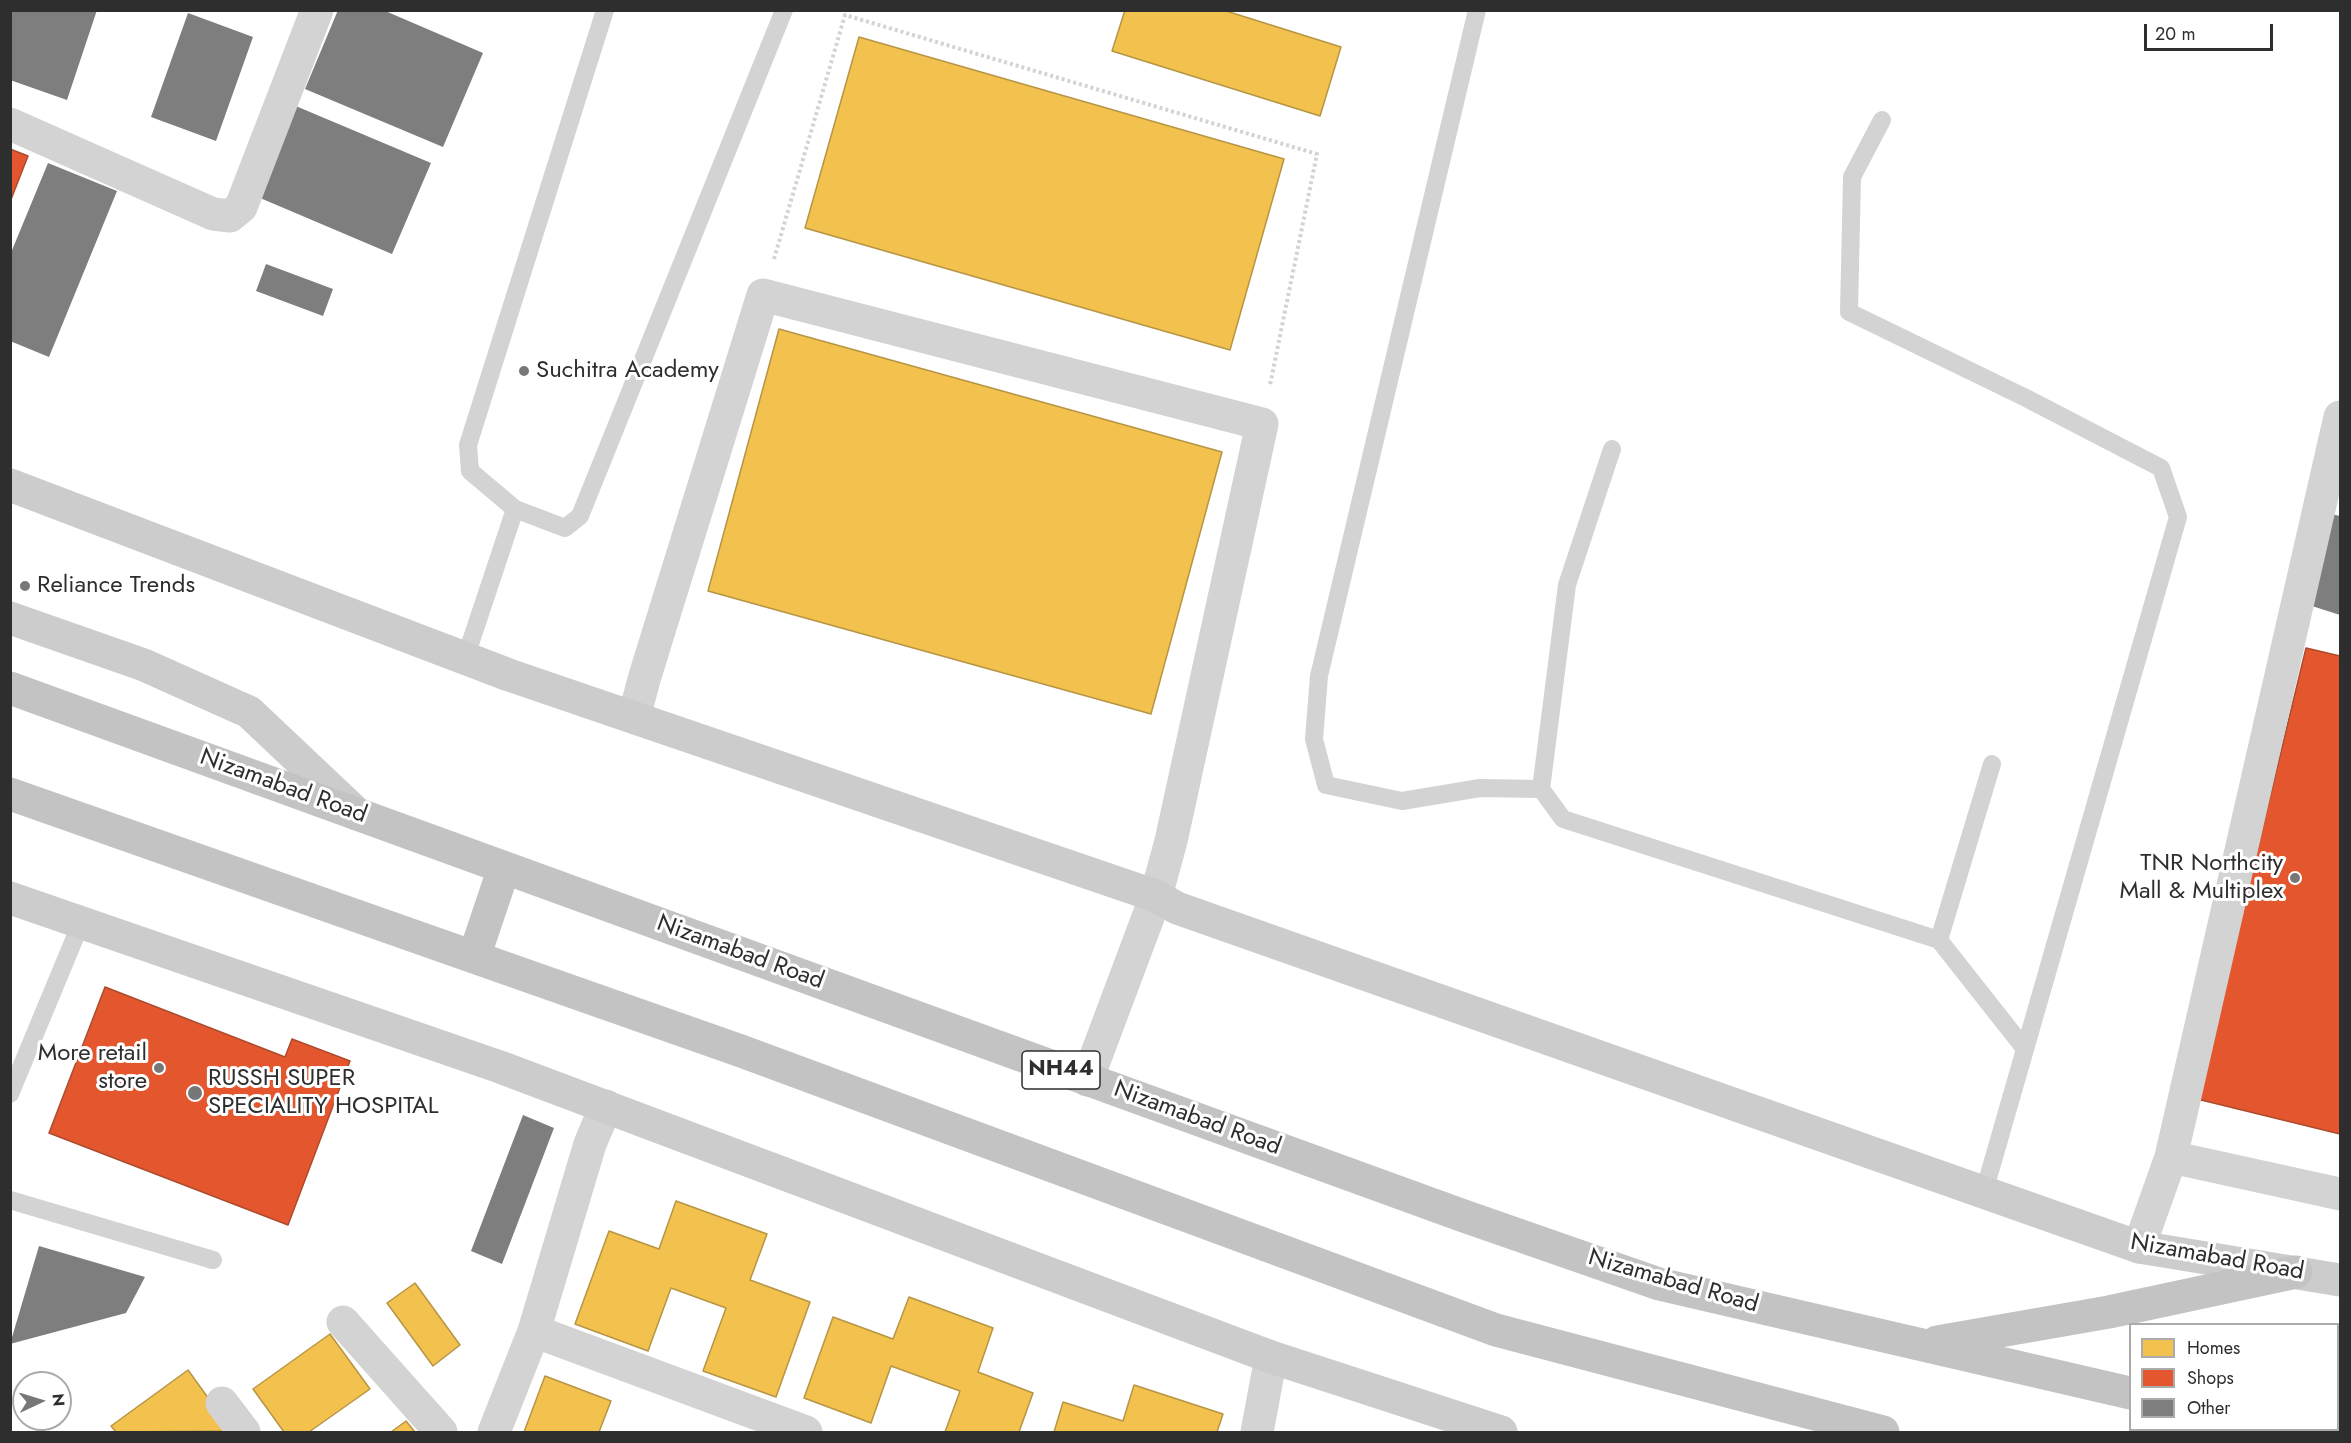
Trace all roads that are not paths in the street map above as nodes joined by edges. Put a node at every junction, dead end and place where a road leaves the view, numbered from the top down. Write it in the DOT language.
graph roads {
  1 [pos="317,10"];
  2 [pos="605,10"];
  3 [pos="784,10"];
  4 [pos="1477,10"];
  5 [pos="1882,120"];
  6 [pos="10,124"];
  7 [pos="2340,417"];
  8 [pos="1612,449"];
  9 [pos="10,485"];
  10 [pos="515,509"];
  11 [pos="10,618"];
  12 [pos="465,659"];
  13 [pos="10,688"];
  14 [pos="634,717"];
  15 [pos="1992,764"];
  16 [pos="1541,789"];
  17 [pos="10,794"];
  18 [pos="357,814"];
  19 [pos="504,868"];
  20 [pos="1156,896"];
  21 [pos="10,897"];
  22 [pos="81,923"];
  23 [pos="1939,940"];
  24 [pos="474,957"];
  25 [pos="2025,1049"];
  26 [pos="1088,1080"];
  27 [pos="10,1094"];
  28 [pos="606,1106"];
  29 [pos="2171,1157"];
  30 [pos="1984,1192"];
  31 [pos="2340,1194"];
  32 [pos="10,1200"];
  33 [pos="2139,1247"];
  34 [pos="213,1260"];
  35 [pos="2296,1272"];
  36 [pos="2340,1280"];
  37 [pos="343,1322"];
  38 [pos="534,1331"];
  39 [pos="1920,1344"];
  40 [pos="1271,1357"];
  41 [pos="2129,1393"];
  42 [pos="222,1403"];
  43 [pos="244,1432"];
  44 [pos="441,1432"];
  45 [pos="494,1432"];
  46 [pos="806,1432"];
  47 [pos="1257,1432"];
  48 [pos="1501,1432"];
  49 [pos="1884,1432"];
  1 -- 6 [label="street"];
  2 -- 10 [label="lane"];
  3 -- 10 [label="lane"];
  4 -- 16 [label="lane"];
  5 -- 25 [label="lane"];
  7 -- 29 [label="street"];
  8 -- 16 [label="lane"];
  9 -- 12 [label="main road, Nizamabad Road"];
  10 -- 12 [label="lane"];
  11 -- 18 [label="main road"];
  12 -- 14 [label="main road, Nizamabad Road"];
  13 -- 18 [label="highway, Nizamabad Road / NH44"];
  14 -- 20 [label="main road, Nizamabad Road"];
  14 -- 20 [label="street"];
  15 -- 23 [label="lane"];
  16 -- 23 [label="lane"];
  17 -- 24 [label="highway"];
  18 -- 19 [label="highway, Nizamabad Road / NH44"];
  19 -- 24 [label="highway"];
  19 -- 26 [label="highway, Nizamabad Road / NH44"];
  20 -- 26 [label="street"];
  20 -- 30 [label="main road, Nizamabad Road"];
  21 -- 22 [label="main road"];
  22 -- 27 [label="lane"];
  22 -- 28 [label="main road"];
  23 -- 25 [label="lane"];
  24 -- 49 [label="highway"];
  25 -- 30 [label="lane"];
  26 -- 39 [label="highway, Nizamabad Road / NH44"];
  28 -- 38 [label="street"];
  28 -- 40 [label="main road"];
  29 -- 31 [label="street"];
  29 -- 33 [label="street"];
  30 -- 33 [label="main road, Nizamabad Road"];
  32 -- 34 [label="lane"];
  33 -- 35 [label="main road, Nizamabad Road"];
  35 -- 36 [label="main road, Nizamabad Road"];
  35 -- 39 [label="highway"];
  37 -- 44 [label="street"];
  38 -- 45 [label="street"];
  38 -- 46 [label="street"];
  39 -- 41 [label="highway, Nizamabad Road / NH44"];
  40 -- 47 [label="street"];
  40 -- 48 [label="main road"];
  42 -- 43 [label="street"];
}
